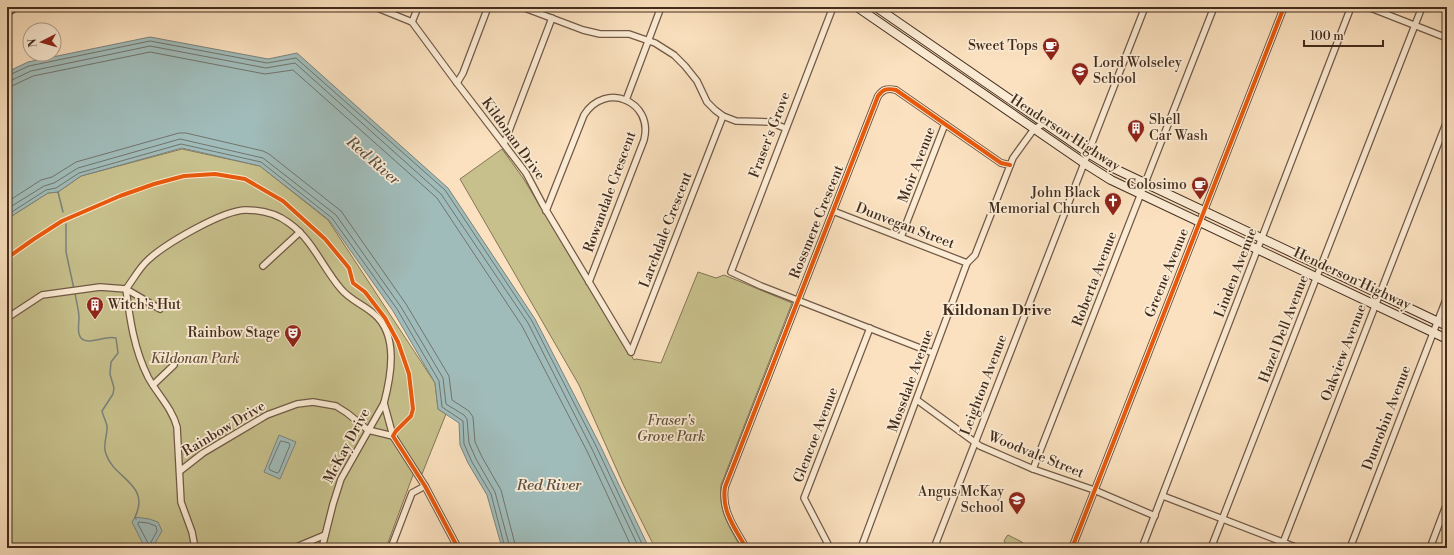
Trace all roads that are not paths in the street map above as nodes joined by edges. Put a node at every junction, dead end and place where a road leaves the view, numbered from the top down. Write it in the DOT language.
graph roads {
  1 [pos="17,7"];
  2 [pos="375,7"];
  3 [pos="418,7"];
  4 [pos="488,7"];
  5 [pos="522,7"];
  6 [pos="661,7"];
  7 [pos="833,7"];
  8 [pos="857,7"];
  9 [pos="876,7"];
  10 [pos="1145,7"];
  11 [pos="1214,7"];
  12 [pos="1284,7"];
  13 [pos="1351,7"];
  14 [pos="1368,7"];
  15 [pos="1422,7"];
  16 [pos="7,13"];
  17 [pos="552,18"];
  18 [pos="412,22"];
  19 [pos="1415,25"];
  20 [pos="1447,38"];
  21 [pos="648,40"];
  22 [pos="941,52"];
  23 [pos="935,61"];
  24 [pos="457,83"];
  25 [pos="994,88"];
  26 [pos="988,97"];
  27 [pos="626,100"];
  28 [pos="723,116"];
  29 [pos="1447,122"];
  30 [pos="1044,123"];
  31 [pos="945,124"];
  32 [pos="785,128"];
  33 [pos="1034,129"];
  34 [pos="504,144"];
  35 [pos="1088,152"];
  36 [pos="1084,164"];
  37 [pos="1010,165"];
  38 [pos="1146,183"];
  39 [pos="1142,194"];
  40 [pos="546,211"];
  41 [pos="833,211"];
  42 [pos="1203,211"];
  43 [pos="1200,221"];
  44 [pos="300,232"];
  45 [pos="901,238"];
  46 [pos="1262,238"];
  47 [pos="1258,249"];
  48 [pos="967,263"];
  49 [pos="263,266"];
  50 [pos="1322,266"];
  51 [pos="1317,277"];
  52 [pos="589,282"];
  53 [pos="126,289"];
  54 [pos="1380,294"];
  55 [pos="1447,297"];
  56 [pos="798,300"];
  57 [pos="1376,304"];
  58 [pos="160,309"];
  59 [pos="7,318"];
  60 [pos="1438,321"];
  61 [pos="1447,326"];
  62 [pos="870,328"];
  63 [pos="1434,333"];
  64 [pos="1447,339"];
  65 [pos="631,352"];
  66 [pos="933,353"];
  67 [pos="174,365"];
  68 [pos="153,385"];
  69 [pos="917,400"];
  70 [pos="384,403"];
  71 [pos="368,430"];
  72 [pos="393,436"];
  73 [pos="975,442"];
  74 [pos="1033,469"];
  75 [pos="180,471"];
  76 [pos="425,486"];
  77 [pos="1094,490"];
  78 [pos="1163,496"];
  79 [pos="1447,503"];
  80 [pos="1155,516"];
  81 [pos="1223,518"];
  82 [pos="325,535"];
  83 [pos="1282,545"];
  84 [pos="195,548"];
  85 [pos="294,548"];
  86 [pos="322,548"];
  87 [pos="391,548"];
  88 [pos="458,548"];
  89 [pos="746,548"];
  90 [pos="830,548"];
  91 [pos="861,548"];
  92 [pos="934,548"];
  93 [pos="1072,548"];
  94 [pos="1142,548"];
  95 [pos="1212,548"];
  96 [pos="1298,548"];
  97 [pos="1350,548"];
  98 [pos="1430,548"];
  1 -- 16 [label="street"];
  2 -- 18 [label="street"];
  3 -- 18 [label="street"];
  4 -- 24 [label="street"];
  5 -- 17 [label="street"];
  6 -- 21 [label="street"];
  7 -- 32 [label="street, Fraser's Grove"];
  8 -- 23 [label="main road, Henderson Highway"];
  9 -- 22 [label="main road, Henderson Highway"];
  10 -- 35 [label="street, Leighton Avenue"];
  11 -- 38 [label="street, Roberta Avenue"];
  12 -- 42 [label="street, Greene Avenue"];
  13 -- 46 [label="street, Linden Avenue"];
  14 -- 19 [label="street"];
  15 -- 19 [label="street, Hazel Dell Avenue"];
  17 -- 21 [label="street"];
  17 -- 34 [label="street"];
  18 -- 24 [label="street, Kildonan Drive"];
  19 -- 20 [label="street"];
  19 -- 50 [label="street, Hazel Dell Avenue"];
  21 -- 27 [label="street"];
  21 -- 28 [label="street"];
  22 -- 23 [label="main road"];
  22 -- 25 [label="main road, Henderson Highway"];
  23 -- 26 [label="main road, Henderson Highway"];
  24 -- 34 [label="street, Kildonan Drive"];
  25 -- 26 [label="main road"];
  25 -- 30 [label="main road, Henderson Highway"];
  26 -- 33 [label="main road, Henderson Highway"];
  27 -- 40 [label="street"];
  27 -- 52 [label="street, Rowandale Crescent"];
  28 -- 32 [label="street"];
  28 -- 65 [label="street, Larchdale Crescent"];
  29 -- 54 [label="street, Oakview Avenue"];
  30 -- 33 [label="street, Mossdale Avenue"];
  30 -- 35 [label="main road, Henderson Highway"];
  31 -- 37 [label="street, Rossmere Crescent"];
  31 -- 41 [label="street, Rossmere Crescent"];
  31 -- 45 [label="street, Moir Avenue"];
  32 -- 56 [label="street, Fraser's Grove"];
  33 -- 36 [label="main road, Henderson Highway"];
  33 -- 37 [label="street, Mossdale Avenue"];
  34 -- 40 [label="street, Kildonan Drive"];
  35 -- 36 [label="street, Leighton Avenue"];
  35 -- 38 [label="main road, Henderson Highway"];
  36 -- 39 [label="main road, Henderson Highway"];
  36 -- 73 [label="street, Leighton Avenue"];
  37 -- 48 [label="street, Mossdale Avenue"];
  38 -- 39 [label="street, Roberta Avenue"];
  38 -- 42 [label="main road, Henderson Highway"];
  39 -- 43 [label="main road, Henderson Highway"];
  39 -- 74 [label="street, Roberta Avenue"];
  40 -- 52 [label="street, Kildonan Drive"];
  41 -- 45 [label="street, Dunvegan Street"];
  41 -- 56 [label="street, Rossmere Crescent"];
  42 -- 43 [label="street, Greene Avenue"];
  42 -- 46 [label="main road, Henderson Highway"];
  43 -- 47 [label="main road, Henderson Highway"];
  43 -- 77 [label="street, Greene Avenue"];
  44 -- 49 [label="street"];
  44 -- 53 [label="street"];
  44 -- 70 [label="street"];
  45 -- 48 [label="street, Dunvegan Street"];
  46 -- 47 [label="street, Linden Avenue"];
  46 -- 50 [label="main road, Henderson Highway"];
  47 -- 51 [label="main road, Henderson Highway"];
  47 -- 78 [label="street, Linden Avenue"];
  48 -- 66 [label="street, Mossdale Avenue"];
  50 -- 51 [label="street, Hazel Dell Avenue"];
  50 -- 54 [label="main road, Henderson Highway"];
  51 -- 57 [label="main road, Henderson Highway"];
  51 -- 81 [label="street, Hazel Dell Avenue"];
  52 -- 65 [label="street, Kildonan Drive"];
  53 -- 58 [label="street"];
  53 -- 59 [label="street"];
  53 -- 68 [label="street"];
  54 -- 57 [label="street, Oakview Avenue"];
  54 -- 60 [label="main road, Henderson Highway"];
  55 -- 60 [label="street, Dunrobin Avenue"];
  56 -- 62 [label="street"];
  56 -- 89 [label="street, Rossmere Crescent"];
  57 -- 63 [label="main road, Henderson Highway"];
  57 -- 83 [label="street, Oakview Avenue"];
  60 -- 61 [label="main road, Henderson Highway"];
  60 -- 63 [label="street, Dunrobin Avenue"];
  62 -- 66 [label="street"];
  62 -- 90 [label="street, Glencoe Avenue"];
  63 -- 64 [label="main road, Henderson Highway"];
  63 -- 97 [label="street, Dunrobin Avenue"];
  66 -- 69 [label="street, Mossdale Avenue"];
  67 -- 68 [label="street"];
  68 -- 75 [label="street"];
  69 -- 73 [label="street, Woodvale Street"];
  69 -- 91 [label="street, Mossdale Avenue"];
  70 -- 71 [label="street, McKay Drive"];
  70 -- 72 [label="street"];
  71 -- 72 [label="street"];
  71 -- 75 [label="street, Rainbow Drive"];
  71 -- 82 [label="street, McKay Drive"];
  72 -- 76 [label="street"];
  73 -- 74 [label="street, Woodvale Street"];
  73 -- 92 [label="street, Leighton Avenue"];
  74 -- 77 [label="street, Woodvale Street"];
  75 -- 84 [label="street"];
  76 -- 87 [label="street"];
  76 -- 88 [label="street"];
  77 -- 80 [label="street, Woodvale Street"];
  77 -- 93 [label="street, Greene Avenue"];
  78 -- 80 [label="street, Linden Avenue"];
  78 -- 81 [label="street"];
  79 -- 98 [label="street"];
  80 -- 94 [label="street, Linden Avenue"];
  81 -- 83 [label="street"];
  81 -- 95 [label="street, Hazel Dell Avenue"];
  82 -- 85 [label="street"];
  82 -- 86 [label="street, McKay Drive"];
  83 -- 96 [label="street"];
}
